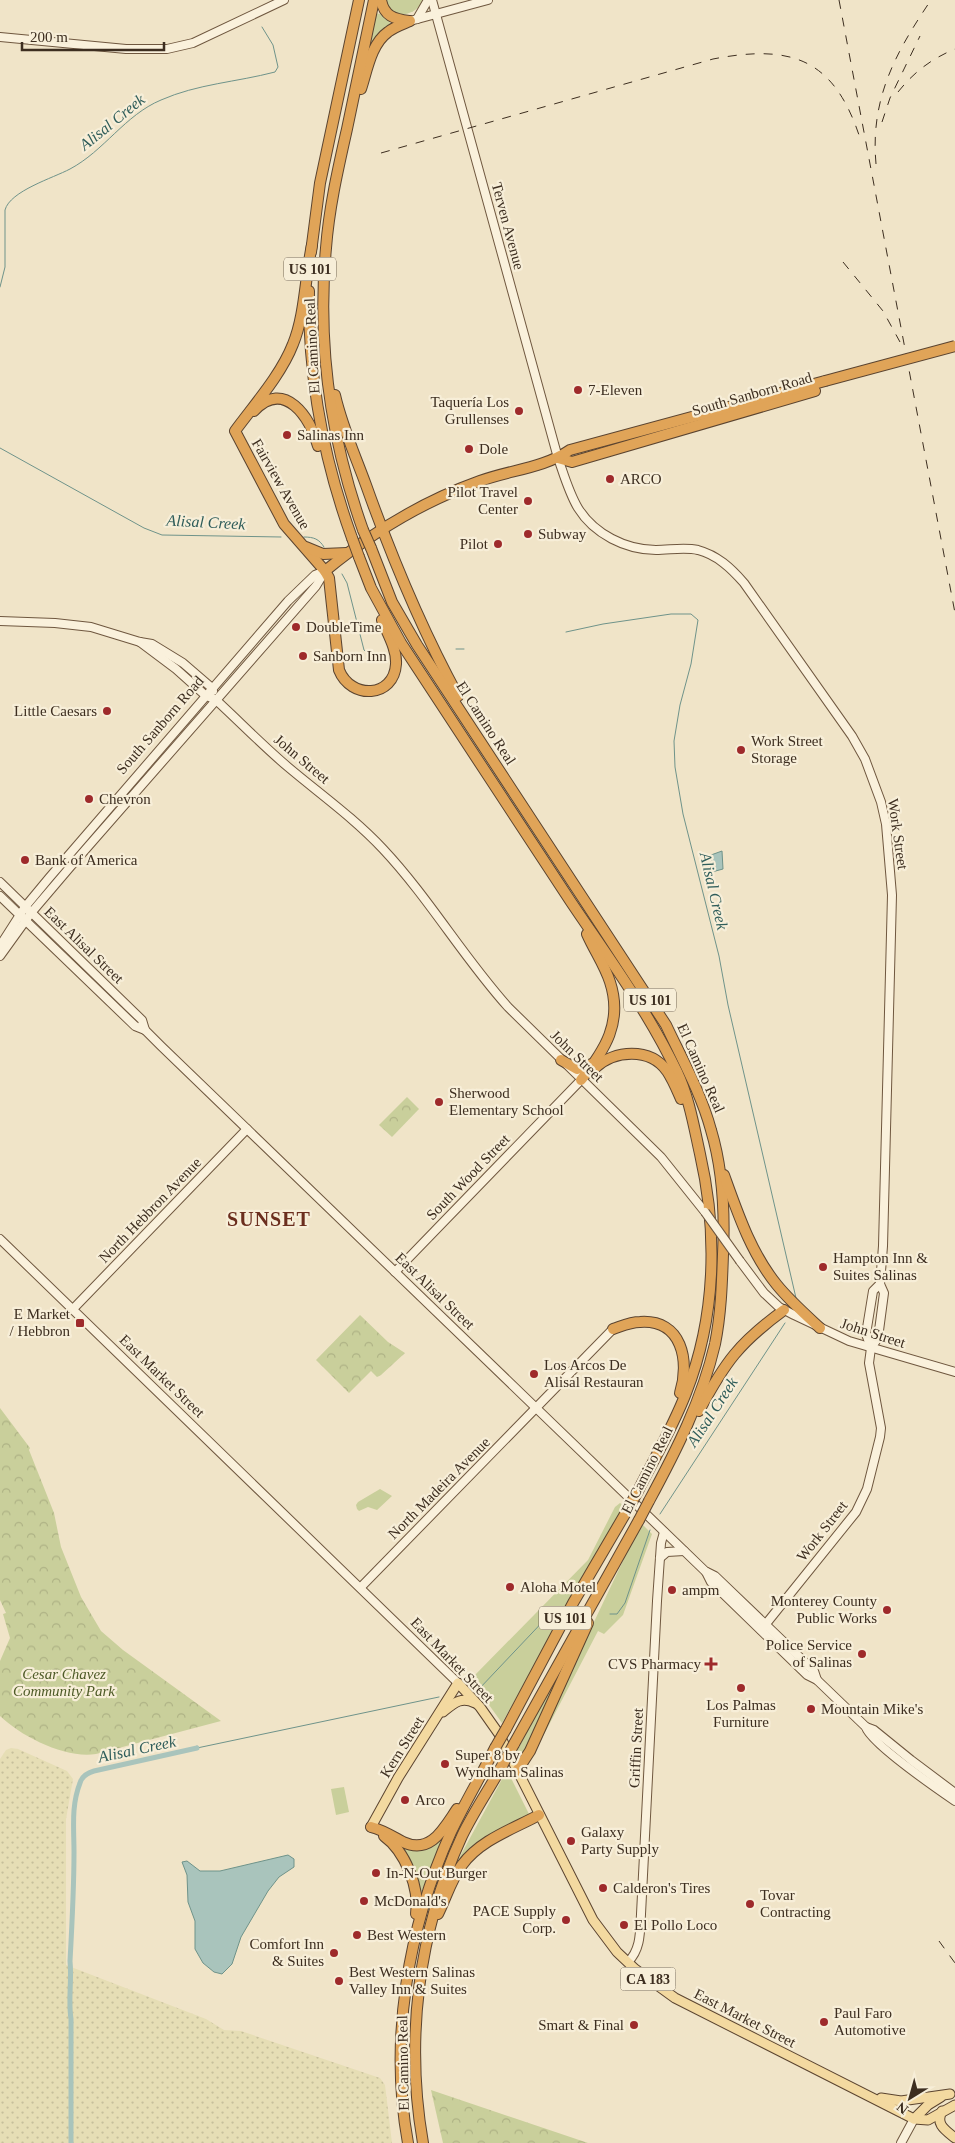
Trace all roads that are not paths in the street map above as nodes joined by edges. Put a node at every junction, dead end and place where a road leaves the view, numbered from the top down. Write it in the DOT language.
graph roads {
  1 [pos="264,0"];
  2 [pos="284,0"];
  3 [pos="359,0"];
  4 [pos="374,0"];
  5 [pos="380,0"];
  6 [pos="430,0"];
  7 [pos="488,0"];
  8 [pos="267,8"];
  9 [pos="437,14"];
  10 [pos="413,20"];
  11 [pos="0,37"];
  12 [pos="341,154"];
  13 [pos="312,245"];
  14 [pos="323,308"];
  15 [pos="955,346"];
  16 [pos="955,352"];
  17 [pos="826,384"];
  18 [pos="242,446"];
  19 [pos="558,458"];
  20 [pos="336,492"];
  21 [pos="382,530"];
  22 [pos="299,543"];
  23 [pos="348,553"];
  24 [pos="325,571"];
  25 [pos="372,588"];
  26 [pos="0,621"];
  27 [pos="140,642"];
  28 [pos="212,688"];
  29 [pos="205,695"];
  30 [pos="216,700"];
  31 [pos="471,726"];
  32 [pos="0,882"];
  33 [pos="0,896"];
  34 [pos="571,902"];
  35 [pos="28,910"];
  36 [pos="22,918"];
  37 [pos="0,946"];
  38 [pos="0,956"];
  39 [pos="145,1030"];
  40 [pos="598,1058"];
  41 [pos="561,1060"];
  42 [pos="581,1080"];
  43 [pos="693,1122"];
  44 [pos="247,1129"];
  45 [pos="719,1161"];
  46 [pos="0,1239"];
  47 [pos="395,1272"];
  48 [pos="880,1284"];
  49 [pos="73,1309"];
  50 [pos="784,1310"];
  51 [pos="820,1328"];
  52 [pos="613,1329"];
  53 [pos="871,1348"];
  54 [pos="955,1372"];
  55 [pos="537,1409"];
  56 [pos="668,1432"];
  57 [pos="683,1437"];
  58 [pos="664,1532"];
  59 [pos="684,1551"];
  60 [pos="660,1558"];
  61 [pos="605,1579"];
  62 [pos="361,1587"];
  63 [pos="763,1627"];
  64 [pos="458,1683"];
  65 [pos="480,1707"];
  66 [pos="437,1716"];
  67 [pos="866,1727"];
  68 [pos="486,1766"];
  69 [pos="517,1771"];
  70 [pos="955,1792"];
  71 [pos="955,1801"];
  72 [pos="539,1815"];
  73 [pos="371,1827"];
  74 [pos="430,1930"];
  75 [pos="413,1951"];
  76 [pos="628,1962"];
  77 [pos="952,2093"];
  78 [pos="867,2095"];
  79 [pos="955,2105"];
  80 [pos="942,2111"];
  81 [pos="914,2119"];
  82 [pos="955,2138"];
  83 [pos="408,2143"];
  84 [pos="423,2143"];
  85 [pos="901,2143"];
  1 -- 8 [label="main road"];
  2 -- 8 [label="main road"];
  3 -- 13 [label="highway, El Camino Real / US 101"];
  4 -- 12 [label="highway, El Camino Real / US 101"];
  5 -- 10 [label="highway"];
  6 -- 9 [label="main road, Terven Avenue"];
  6 -- 10 [label="main road"];
  7 -- 9 [label="main road"];
  8 -- 11 [label="main road"];
  9 -- 10 [label="main road"];
  9 -- 19 [label="main road, Terven Avenue"];
  10 -- 12 [label="highway"];
  12 -- 14 [label="highway, El Camino Real / US 101"];
  13 -- 18 [label="highway, Fairview Avenue"];
  13 -- 20 [label="highway, El Camino Real / US 101"];
  14 -- 21 [label="highway"];
  14 -- 31 [label="highway, El Camino Real / US 101, bridge"];
  15 -- 17 [label="highway, South Sanborn Road, bridge"];
  16 -- 17 [label="highway, South Sanborn Road"];
  17 -- 19 [label="highway, South Sanborn Road"];
  18 -- 20 [label="highway"];
  18 -- 22 [label="highway, Fairview Avenue"];
  19 -- 21 [label="highway, South Sanborn Road"];
  19 -- 48 [label="main road, Work Street"];
  20 -- 25 [label="highway, El Camino Real / US 101, bridge"];
  21 -- 23 [label="highway, South Sanborn Road"];
  21 -- 31 [label="highway"];
  22 -- 23 [label="highway"];
  22 -- 24 [label="highway, Fairview Avenue"];
  23 -- 24 [label="highway, South Sanborn Road"];
  24 -- 25 [label="highway"];
  24 -- 28 [label="main road, South Sanborn Road"];
  24 -- 30 [label="main road, South Sanborn Road"];
  25 -- 34 [label="highway, El Camino Real / US 101"];
  26 -- 27 [label="main road, John Street"];
  27 -- 28 [label="main road, John Street"];
  27 -- 29 [label="main road, John Street"];
  28 -- 29 [label="main road, South Sanborn Road"];
  28 -- 30 [label="main road, John Street"];
  29 -- 30 [label="main road, John Street"];
  29 -- 35 [label="main road, South Sanborn Road"];
  30 -- 35 [label="main road, South Sanborn Road"];
  30 -- 41 [label="main road, John Street"];
  31 -- 45 [label="highway, El Camino Real / US 101"];
  32 -- 35 [label="main road, East Alisal Street"];
  33 -- 36 [label="main road, East Alisal Street"];
  34 -- 40 [label="highway"];
  34 -- 43 [label="highway, El Camino Real / US 101"];
  35 -- 36 [label="main road"];
  35 -- 39 [label="main road, East Alisal Street"];
  36 -- 37 [label="main road"];
  36 -- 38 [label="main road"];
  36 -- 39 [label="main road, East Alisal Street"];
  39 -- 44 [label="main road, East Alisal Street"];
  40 -- 41 [label="highway"];
  40 -- 42 [label="highway"];
  41 -- 42 [label="main road, John Street"];
  42 -- 43 [label="highway"];
  42 -- 47 [label="main road, South Wood Street"];
  42 -- 50 [label="main road, John Street, bridge"];
  43 -- 56 [label="highway, El Camino Real / US 101"];
  44 -- 47 [label="main road, East Alisal Street"];
  44 -- 49 [label="main road, North Hebbron Avenue"];
  45 -- 51 [label="highway"];
  45 -- 57 [label="highway, El Camino Real / US 101"];
  46 -- 49 [label="main road, East Market Street"];
  47 -- 55 [label="main road, East Alisal Street"];
  48 -- 53 [label="main road, Work Street"];
  48 -- 53 [label="main road, Work Street"];
  49 -- 62 [label="main road, East Market Street"];
  50 -- 51 [label="main road, John Street"];
  50 -- 57 [label="highway"];
  51 -- 53 [label="main road, John Street"];
  52 -- 55 [label="main road, North Madeira Avenue"];
  52 -- 56 [label="highway"];
  53 -- 54 [label="main road, John Street"];
  53 -- 63 [label="main road, Work Street"];
  55 -- 58 [label="main road, East Alisal Street"];
  55 -- 62 [label="main road, North Madeira Avenue"];
  56 -- 68 [label="highway, El Camino Real / US 101, bridge"];
  57 -- 61 [label="highway, El Camino Real / US 101, bridge"];
  58 -- 59 [label="main road, East Alisal Street"];
  58 -- 60 [label="main road, Griffin Street"];
  59 -- 60 [label="main road"];
  59 -- 63 [label="main road, East Alisal Street"];
  60 -- 76 [label="main road, Griffin Street"];
  61 -- 69 [label="highway"];
  61 -- 74 [label="highway, El Camino Real / US 101, bridge"];
  62 -- 64 [label="main road, East Market Street"];
  63 -- 67 [label="main road, East Alisal Street"];
  64 -- 65 [label="main road, East Market Street / CA 183"];
  64 -- 66 [label="main road, Kern Street"];
  65 -- 66 [label="main road"];
  65 -- 69 [label="main road, East Market Street / CA 183"];
  66 -- 73 [label="main road, Kern Street"];
  67 -- 70 [label="main road, East Alisal Street"];
  67 -- 71 [label="main road, East Alisal Street"];
  68 -- 73 [label="highway"];
  68 -- 75 [label="highway, El Camino Real / US 101"];
  69 -- 72 [label="main road, East Market Street / CA 183"];
  72 -- 74 [label="highway"];
  72 -- 76 [label="main road, East Market Street / CA 183"];
  73 -- 75 [label="highway"];
  74 -- 84 [label="highway, El Camino Real / US 101"];
  75 -- 83 [label="highway, El Camino Real / US 101"];
  76 -- 78 [label="main road, East Market Street / CA 183"];
  77 -- 78 [label="main road"];
  77 -- 81 [label="main road"];
  78 -- 81 [label="main road, East Market Street / CA 183"];
  79 -- 80 [label="main road"];
  80 -- 81 [label="main road"];
  80 -- 82 [label="main road"];
  81 -- 85 [label="main road"];
}
